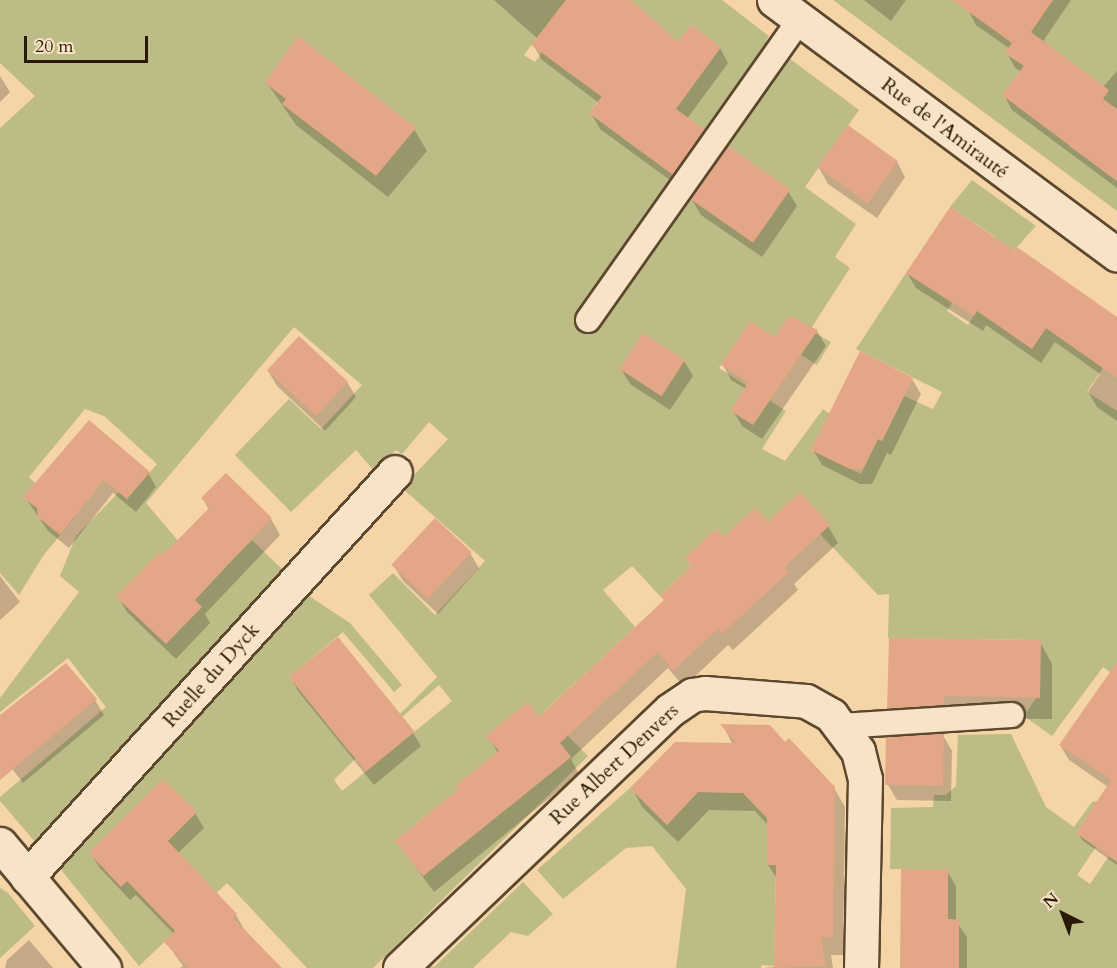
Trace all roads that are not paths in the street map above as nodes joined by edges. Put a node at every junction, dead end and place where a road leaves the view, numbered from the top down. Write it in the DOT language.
graph roads {
  1 [pos="774,0"];
  2 [pos="800,20"];
  3 [pos="1117,255"];
  4 [pos="588,320"];
  5 [pos="395,472"];
  6 [pos="1012,715"];
  7 [pos="841,726"];
  8 [pos="0,844"];
  9 [pos="27,877"];
  10 [pos="105,968"];
  11 [pos="400,968"];
  12 [pos="861,968"];
  1 -- 2 [label="street, Rue de l'Amirauté"];
  2 -- 3 [label="street, Rue de l'Amirauté"];
  2 -- 4 [label="lane"];
  5 -- 9 [label="street, Ruelle du Dyck"];
  6 -- 7 [label="lane"];
  7 -- 11 [label="street, Rue Albert Denvers"];
  7 -- 12 [label="street, Rue Albert Denvers"];
  8 -- 9 [label="street"];
  9 -- 10 [label="street"];
}
